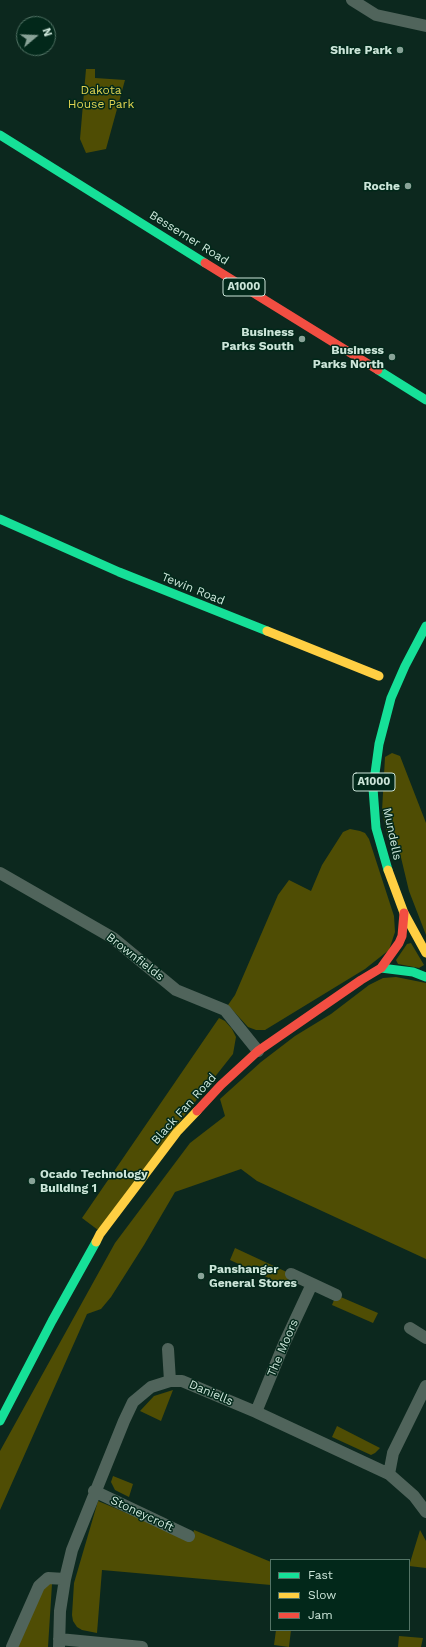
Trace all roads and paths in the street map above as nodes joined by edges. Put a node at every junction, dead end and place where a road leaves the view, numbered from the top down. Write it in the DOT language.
graph roads {
  1 [pos="352,0"];
  2 [pos="426,26"];
  3 [pos="0,135"];
  4 [pos="426,400"];
  5 [pos="0,519"];
  6 [pos="426,626"];
  7 [pos="405,666"];
  8 [pos="384,678"];
  9 [pos="391,698"];
  10 [pos="0,873"];
  11 [pos="404,913"];
  12 [pos="426,953"];
  13 [pos="381,968"];
  14 [pos="426,977"];
  15 [pos="258,1051"];
  16 [pos="291,1274"];
  17 [pos="312,1284"];
  18 [pos="336,1295"];
  19 [pos="410,1328"];
  20 [pos="426,1338"];
  21 [pos="168,1349"];
  22 [pos="170,1381"];
  23 [pos="426,1386"];
  24 [pos="256,1412"];
  25 [pos="0,1421"];
  26 [pos="389,1474"];
  27 [pos="94,1491"];
  28 [pos="426,1512"];
  29 [pos="189,1536"];
  30 [pos="65,1579"];
  31 [pos="59,1643"];
  32 [pos="12,1647"];
  33 [pos="142,1647"];
  1 -- 2 [label="street"];
  3 -- 4 [label="main road, Bessemer Road / A1000"];
  5 -- 8 [label="main road, Tewin Road"];
  6 -- 7 [label="main road, Mundells / A1000"];
  7 -- 8 [label="main road"];
  7 -- 9 [label="main road, Mundells / A1000"];
  8 -- 9 [label="main road"];
  9 -- 11 [label="main road, Mundells / A1000"];
  10 -- 15 [label="street, Brownfields"];
  11 -- 12 [label="main road, Mundells / A1000"];
  11 -- 13 [label="main road, Black Fan Road"];
  13 -- 14 [label="main road"];
  13 -- 15 [label="main road, Black Fan Road"];
  15 -- 25 [label="main road, Black Fan Road"];
  16 -- 17 [label="street"];
  17 -- 18 [label="street"];
  17 -- 24 [label="street, The Moors"];
  19 -- 20 [label="street"];
  21 -- 22 [label="street"];
  22 -- 24 [label="street, Daniells"];
  22 -- 27 [label="street, Daniells"];
  23 -- 26 [label="street"];
  24 -- 26 [label="street, Daniells"];
  26 -- 28 [label="street, Daniells"];
  27 -- 29 [label="street, Stoneycroft"];
  27 -- 30 [label="street, Daniells"];
  30 -- 31 [label="street, Daniells"];
  30 -- 32 [label="street"];
  31 -- 33 [label="street"];
}
